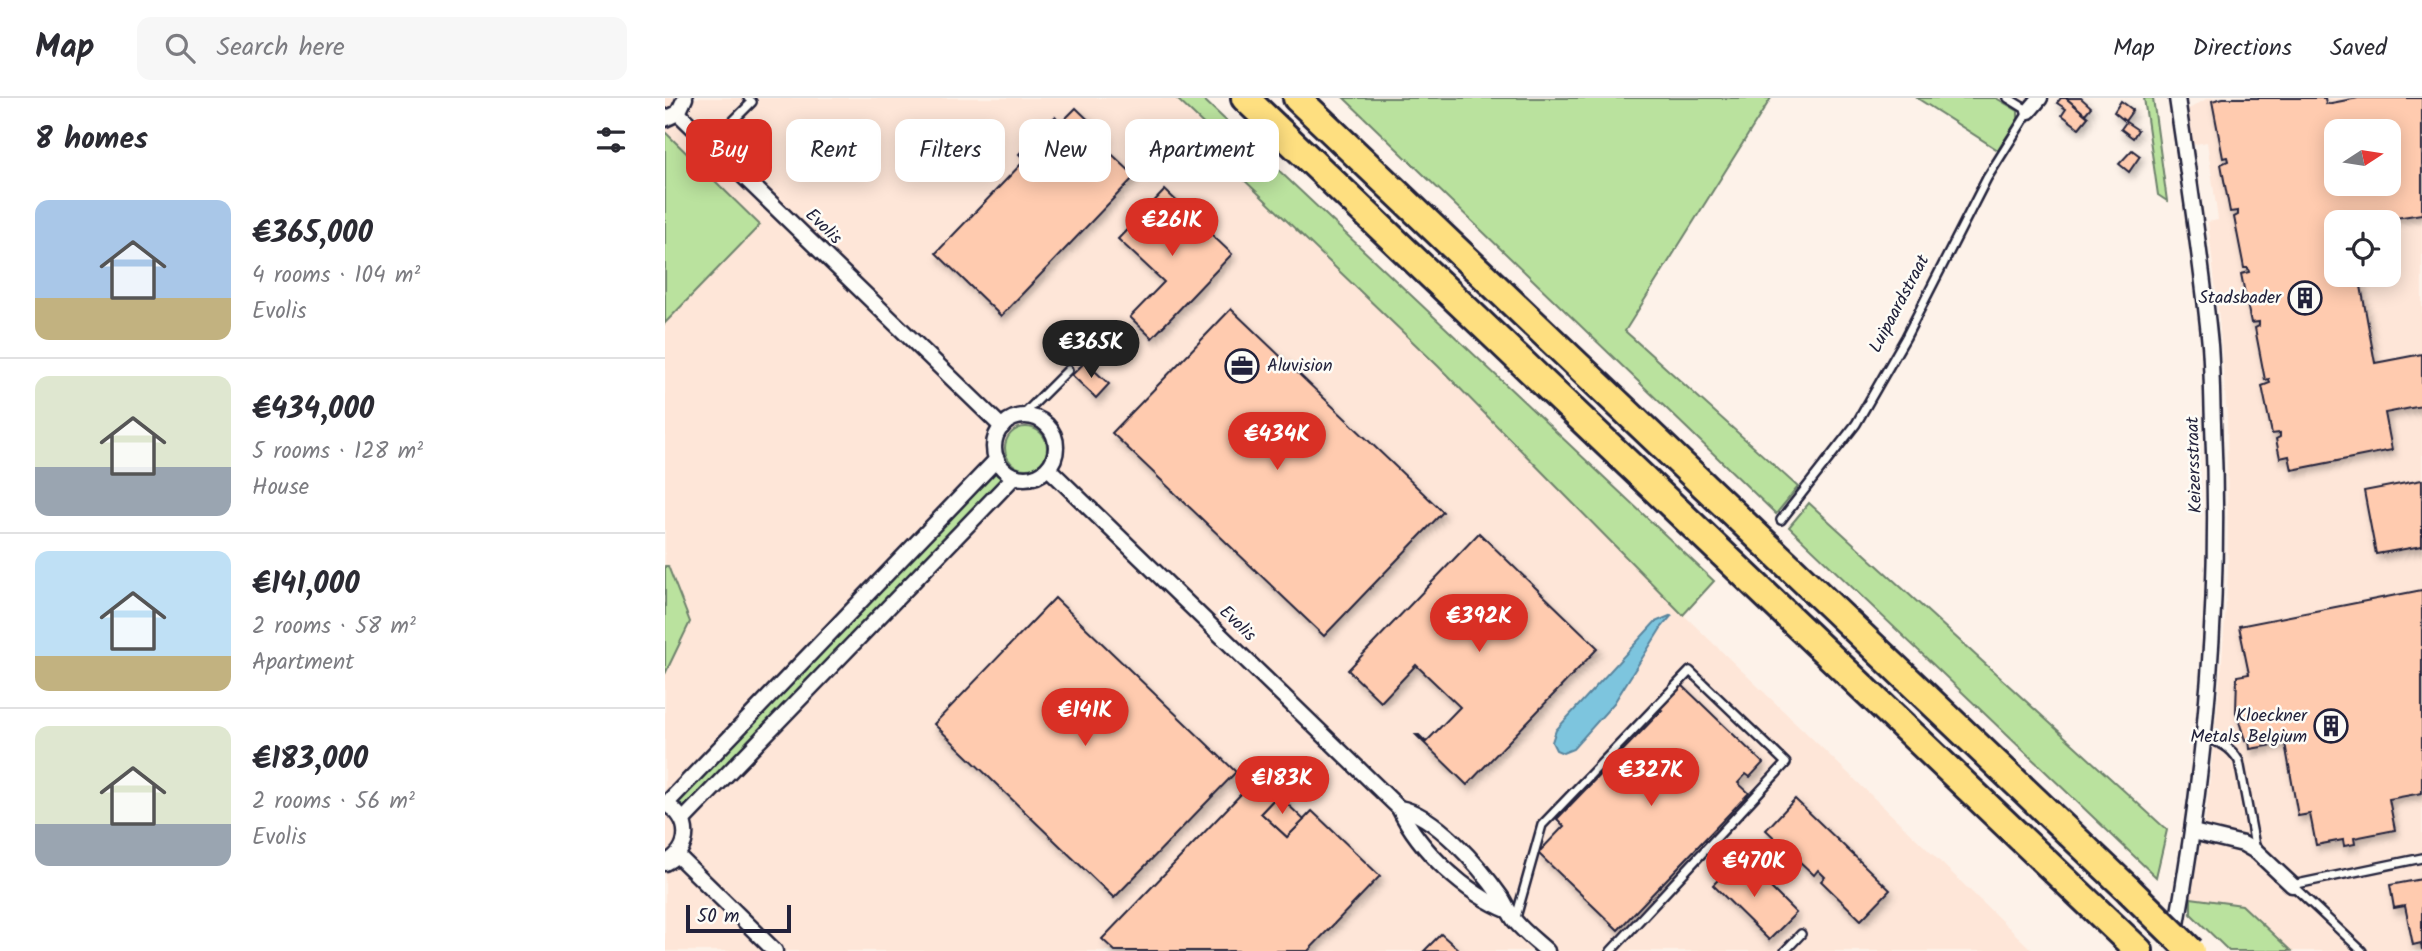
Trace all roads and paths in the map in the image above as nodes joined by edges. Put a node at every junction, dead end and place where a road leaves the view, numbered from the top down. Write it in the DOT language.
graph roads {
  1 [pos="685,98"];
  2 [pos="748,98"];
  3 [pos="1245,98"];
  4 [pos="1297,98"];
  5 [pos="2008,98"];
  6 [pos="2040,98"];
  7 [pos="2177,98"];
  8 [pos="2029,111"];
  9 [pos="672,116"];
  10 [pos="735,119"];
  11 [pos="749,182"];
  12 [pos="1068,370"];
  13 [pos="1021,416"];
  14 [pos="1002,427"];
  15 [pos="997,459"];
  16 [pos="1048,468"];
  17 [pos="1015,476"];
  18 [pos="1781,520"];
  19 [pos="2204,738"];
  20 [pos="666,804"];
  21 [pos="1399,808"];
  22 [pos="683,820"];
  23 [pos="2193,832"];
  24 [pos="2256,852"];
  25 [pos="2422,858"];
  26 [pos="671,859"];
  27 [pos="2292,885"];
  28 [pos="1512,916"];
  29 [pos="1801,934"];
  30 [pos="2131,943"];
  31 [pos="775,951"];
  32 [pos="1547,951"];
  33 [pos="1611,951"];
  34 [pos="1784,951"];
  35 [pos="2172,951"];
  36 [pos="2192,951"];
  37 [pos="2362,951"];
  1 -- 9 [label="street"];
  2 -- 10 [label="lane"];
  3 -- 30 [label="highway"];
  4 -- 36 [label="highway, bridge"];
  5 -- 8 [label="lane"];
  6 -- 8 [label="street, Luipaardstraat"];
  7 -- 19 [label="street, Keizersstraat"];
  8 -- 18 [label="lane, Luipaardstraat"];
  11 -- 14 [label="street, Evolis"];
  12 -- 13 [label="lane"];
  13 -- 14 [label="street"];
  13 -- 16 [label="street"];
  14 -- 15 [label="street"];
  15 -- 17 [label="street"];
  15 -- 20 [label="street"];
  16 -- 17 [label="street"];
  16 -- 21 [label="street, Evolis"];
  17 -- 22 [label="street"];
  19 -- 23 [label="street, Keizersstraat"];
  19 -- 24 [label="lane"];
  20 -- 22 [label="street"];
  21 -- 28 [label="street, Evolis"];
  21 -- 28 [label="street, Evolis"];
  22 -- 26 [label="street"];
  23 -- 24 [label="street"];
  23 -- 35 [label="street, Keizersstraat"];
  24 -- 27 [label="street"];
  25 -- 27 [label="lane"];
  26 -- 31 [label="street"];
  27 -- 37 [label="lane"];
  28 -- 32 [label="street, Evolis"];
  28 -- 33 [label="lane"];
  29 -- 34 [label="lane"];
}
